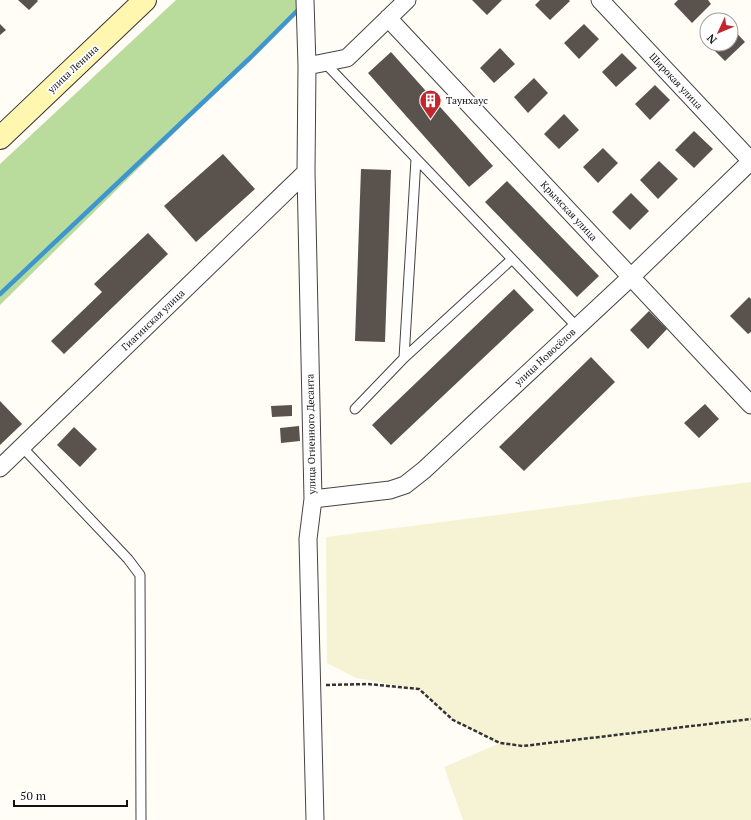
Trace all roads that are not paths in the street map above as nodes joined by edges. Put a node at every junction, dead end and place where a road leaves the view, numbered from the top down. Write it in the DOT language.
graph roads {
  1 [pos="146,0"];
  2 [pos="407,0"];
  3 [pos="600,0"];
  4 [pos="305,6"];
  5 [pos="388,18"];
  6 [pos="324,62"];
  7 [pos="307,66"];
  8 [pos="0,138"];
  9 [pos="416,159"];
  10 [pos="751,161"];
  11 [pos="306,172"];
  12 [pos="512,259"];
  13 [pos="631,277"];
  14 [pos="577,327"];
  15 [pos="404,358"];
  16 [pos="751,404"];
  17 [pos="355,408"];
  18 [pos="22,447"];
  19 [pos="0,468"];
  20 [pos="312,499"];
  21 [pos="141,820"];
  22 [pos="315,820"];
  1 -- 8 [label="main road, улица Ленина"];
  2 -- 5 [label="street"];
  3 -- 10 [label="street, Широкая улица"];
  4 -- 7 [label="street, улица Огненного Десанта"];
  5 -- 6 [label="street"];
  5 -- 13 [label="street, Крымская улица"];
  6 -- 7 [label="street"];
  6 -- 9 [label="lane"];
  7 -- 11 [label="street, улица Огненного Десанта"];
  9 -- 12 [label="lane"];
  9 -- 15 [label="lane"];
  10 -- 13 [label="street, улица Новосёлов"];
  11 -- 18 [label="street, Гиагинская улица"];
  11 -- 20 [label="street, улица Огненного Десанта"];
  12 -- 14 [label="lane"];
  12 -- 15 [label="lane"];
  13 -- 14 [label="street, улица Новосёлов"];
  13 -- 16 [label="street, Крымская улица"];
  14 -- 20 [label="street, улица Новосёлов"];
  15 -- 17 [label="lane"];
  18 -- 19 [label="street, Гиагинская улица"];
  18 -- 21 [label="lane"];
  20 -- 22 [label="street, улица Огненного Десанта"];
}
